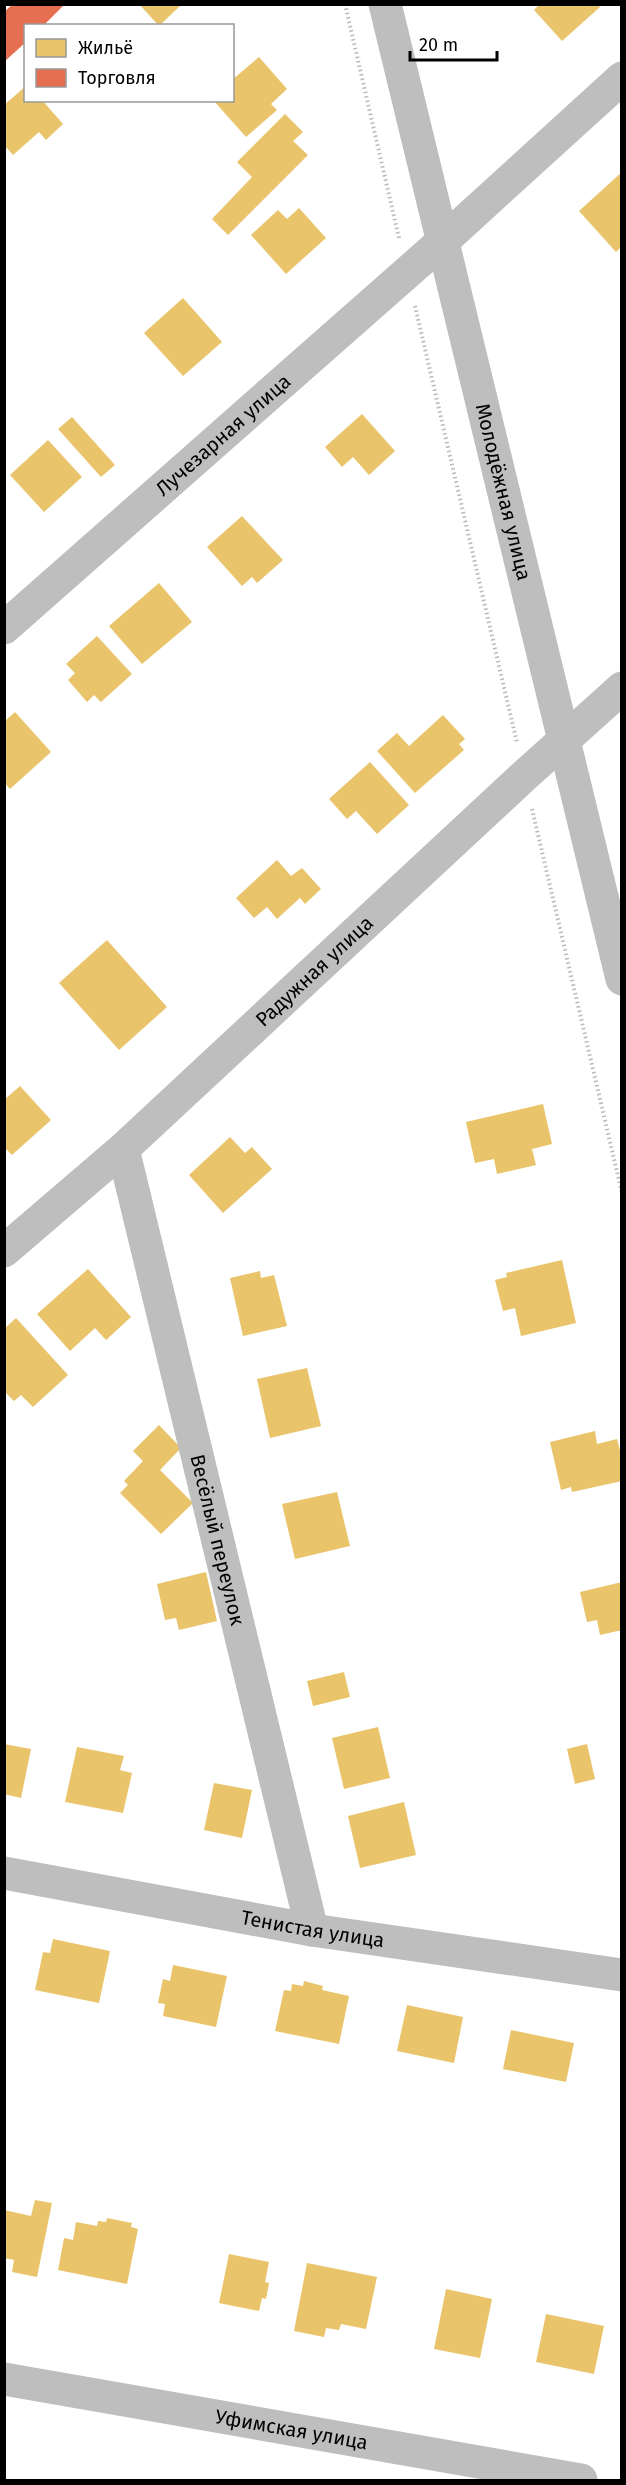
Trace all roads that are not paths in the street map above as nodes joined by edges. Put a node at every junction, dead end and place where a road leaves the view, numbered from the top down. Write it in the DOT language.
graph roads {
  1 [pos="385,4"];
  2 [pos="621,78"];
  3 [pos="443,241"];
  4 [pos="4,628"];
  5 [pos="621,688"];
  6 [pos="564,739"];
  7 [pos="621,979"];
  8 [pos="123,1149"];
  9 [pos="4,1251"];
  10 [pos="4,1872"];
  11 [pos="312,1930"];
  12 [pos="621,1975"];
  13 [pos="4,2379"];
  14 [pos="580,2481"];
  1 -- 3 [label="street, Молодёжная улица"];
  2 -- 3 [label="street, Лучезарная улица"];
  3 -- 4 [label="street, Лучезарная улица"];
  3 -- 6 [label="street, Молодёжная улица"];
  5 -- 6 [label="street, Радужная улица"];
  6 -- 7 [label="street, Молодёжная улица"];
  6 -- 8 [label="street, Радужная улица"];
  8 -- 9 [label="street, Радужная улица"];
  8 -- 11 [label="street, Весёлый переулок"];
  10 -- 11 [label="street, Тенистая улица"];
  11 -- 12 [label="street, Тенистая улица"];
  13 -- 14 [label="street, Уфимская улица"];
}
